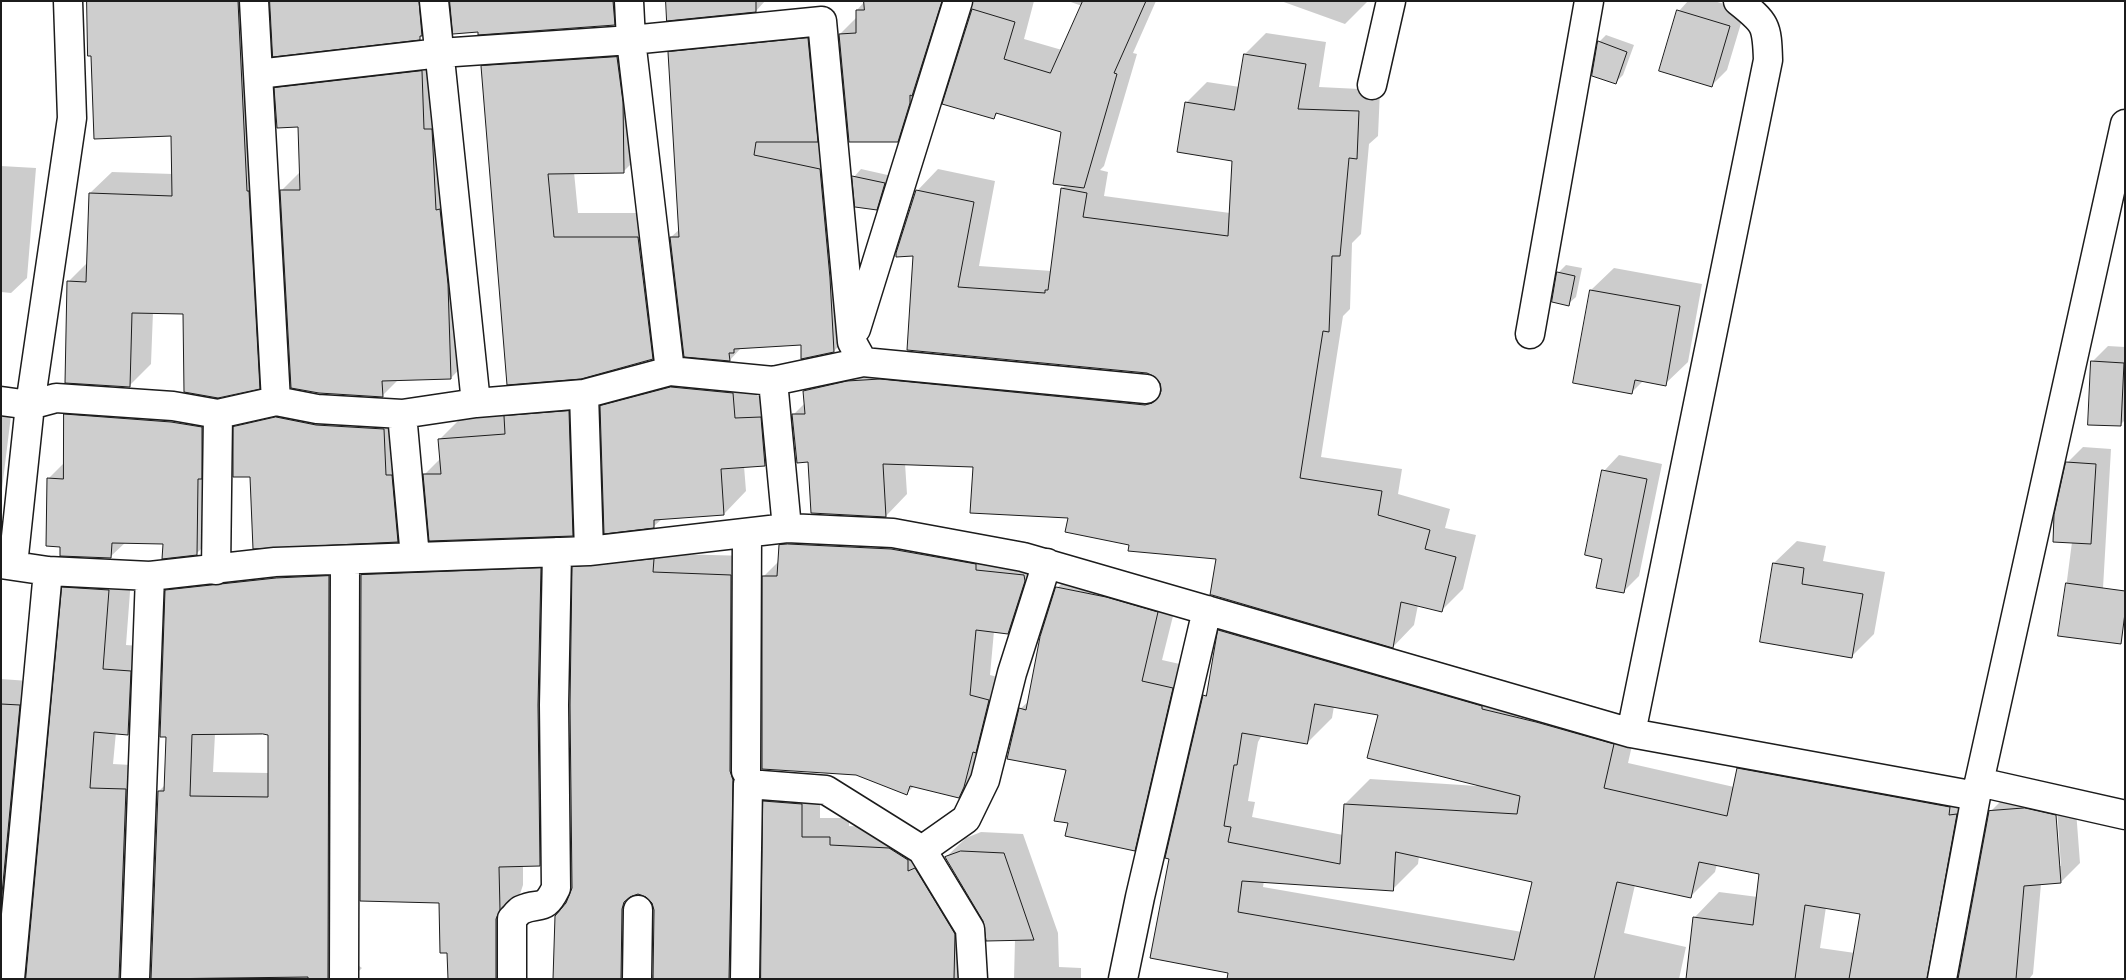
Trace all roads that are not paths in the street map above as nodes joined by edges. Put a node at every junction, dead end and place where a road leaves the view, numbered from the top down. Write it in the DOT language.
graph roads {
  1 [pos="68,1"];
  2 [pos="254,1"];
  3 [pos="434,1"];
  4 [pos="629,1"];
  5 [pos="958,1"];
  6 [pos="1392,1"];
  7 [pos="1589,1"];
  8 [pos="1738,1"];
  9 [pos="631,40"];
  10 [pos="440,53"];
  11 [pos="258,74"];
  12 [pos="1372,86"];
  13 [pos="2125,124"];
  14 [pos="1530,334"];
  15 [pos="858,352"];
  16 [pos="670,371"];
  17 [pos="772,380"];
  18 [pos="1146,389"];
  19 [pos="584,394"];
  20 [pos="1,401"];
  21 [pos="276,401"];
  22 [pos="476,402"];
  23 [pos="30,405"];
  24 [pos="218,414"];
  25 [pos="402,414"];
  26 [pos="787,528"];
  27 [pos="747,533"];
  28 [pos="589,551"];
  29 [pos="557,552"];
  30 [pos="415,557"];
  31 [pos="345,560"];
  32 [pos="1047,563"];
  33 [pos="7,564"];
  34 [pos="216,570"];
  35 [pos="48,571"];
  36 [pos="150,576"];
  37 [pos="1207,610"];
  38 [pos="1631,733"];
  39 [pos="746,771"];
  40 [pos="1978,789"];
  41 [pos="2125,815"];
  42 [pos="922,850"];
  43 [pos="638,910"];
  44 [pos="10,979"];
  45 [pos="135,979"];
  46 [pos="344,979"];
  47 [pos="512,979"];
  48 [pos="637,979"];
  49 [pos="745,979"];
  50 [pos="973,979"];
  51 [pos="1123,979"];
  52 [pos="1942,979"];
  1 -- 23 [label="street"];
  2 -- 11 [label="street"];
  3 -- 10 [label="street"];
  4 -- 9 [label="street"];
  5 -- 15 [label="street"];
  6 -- 12 [label="street"];
  7 -- 14 [label="street"];
  8 -- 38 [label="street"];
  9 -- 10 [label="street"];
  9 -- 15 [label="street"];
  9 -- 16 [label="street"];
  10 -- 11 [label="street"];
  10 -- 22 [label="street"];
  11 -- 21 [label="street"];
  13 -- 40 [label="street"];
  15 -- 17 [label="street"];
  15 -- 18 [label="street"];
  16 -- 17 [label="street"];
  16 -- 19 [label="street"];
  17 -- 26 [label="street"];
  19 -- 22 [label="street"];
  19 -- 28 [label="street"];
  20 -- 23 [label="street"];
  21 -- 24 [label="street"];
  21 -- 25 [label="street"];
  22 -- 25 [label="street"];
  23 -- 24 [label="street"];
  23 -- 33 [label="street"];
  24 -- 34 [label="street"];
  25 -- 30 [label="street"];
  26 -- 27 [label="street"];
  26 -- 32 [label="street"];
  27 -- 28 [label="street"];
  27 -- 39 [label="street"];
  28 -- 29 [label="street"];
  29 -- 30 [label="street"];
  29 -- 47 [label="street"];
  30 -- 31 [label="street"];
  31 -- 34 [label="street"];
  31 -- 46 [label="street"];
  32 -- 37 [label="street"];
  32 -- 42 [label="street"];
  33 -- 35 [label="street"];
  34 -- 36 [label="street"];
  35 -- 36 [label="street"];
  35 -- 44 [label="street"];
  36 -- 45 [label="street"];
  37 -- 38 [label="street"];
  37 -- 51 [label="street"];
  38 -- 40 [label="street"];
  40 -- 41 [label="street"];
  40 -- 52 [label="street"];
  42 -- 49 [label="street"];
  42 -- 50 [label="street"];
  43 -- 48 [label="street"];
}
